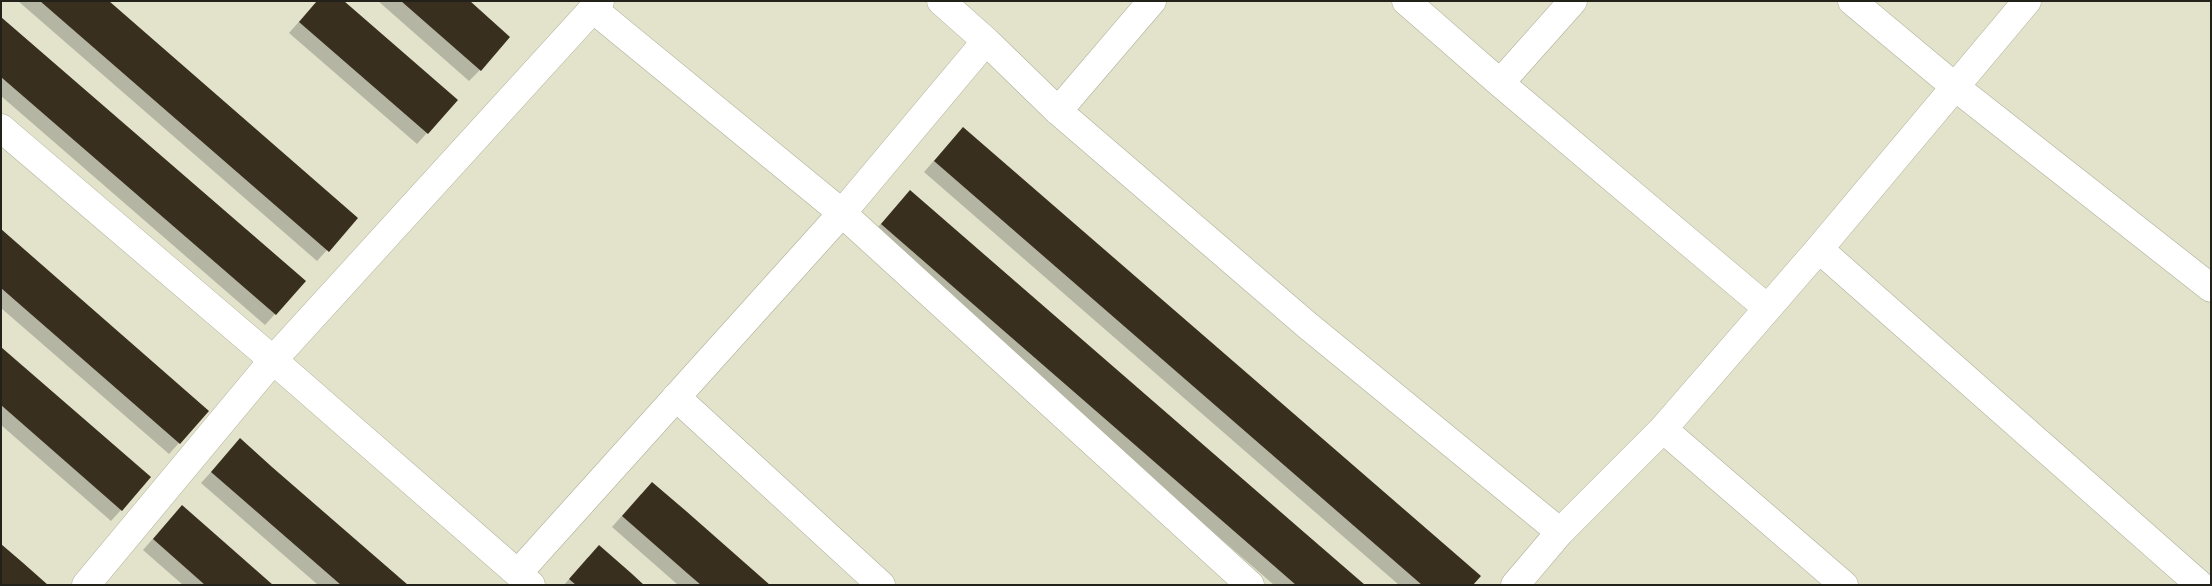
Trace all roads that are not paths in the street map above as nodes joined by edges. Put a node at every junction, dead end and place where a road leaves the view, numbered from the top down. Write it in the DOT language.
graph roads {
  1 [pos="941,1"];
  2 [pos="1152,1"];
  3 [pos="1406,1"];
  4 [pos="1573,1"];
  5 [pos="1852,1"];
  6 [pos="2027,1"];
  7 [pos="597,5"];
  8 [pos="986,41"];
  9 [pos="1500,83"];
  10 [pos="1954,86"];
  11 [pos="1058,111"];
  12 [pos="1,128"];
  13 [pos="842,213"];
  14 [pos="1819,248"];
  15 [pos="2211,288"];
  16 [pos="1767,308"];
  17 [pos="273,360"];
  18 [pos="676,397"];
  19 [pos="1663,429"];
  20 [pos="1560,532"];
  21 [pos="524,579"];
  22 [pos="86,585"];
  23 [pos="881,585"];
  24 [pos="1250,585"];
  25 [pos="1515,585"];
  26 [pos="1844,585"];
  27 [pos="2200,585"];
  1 -- 8 [label="street"];
  2 -- 11 [label="street"];
  3 -- 9 [label="street"];
  4 -- 9 [label="street"];
  5 -- 10 [label="street"];
  6 -- 10 [label="street"];
  7 -- 13 [label="street"];
  7 -- 17 [label="street"];
  8 -- 11 [label="street"];
  8 -- 13 [label="street"];
  9 -- 16 [label="street"];
  10 -- 14 [label="street"];
  10 -- 15 [label="street"];
  11 -- 20 [label="street"];
  12 -- 17 [label="street"];
  13 -- 18 [label="street"];
  13 -- 24 [label="street"];
  14 -- 16 [label="street"];
  14 -- 27 [label="street"];
  16 -- 19 [label="street"];
  17 -- 21 [label="street"];
  17 -- 22 [label="street"];
  18 -- 21 [label="street"];
  18 -- 23 [label="street"];
  19 -- 20 [label="street"];
  19 -- 26 [label="street"];
  20 -- 25 [label="street"];
}
